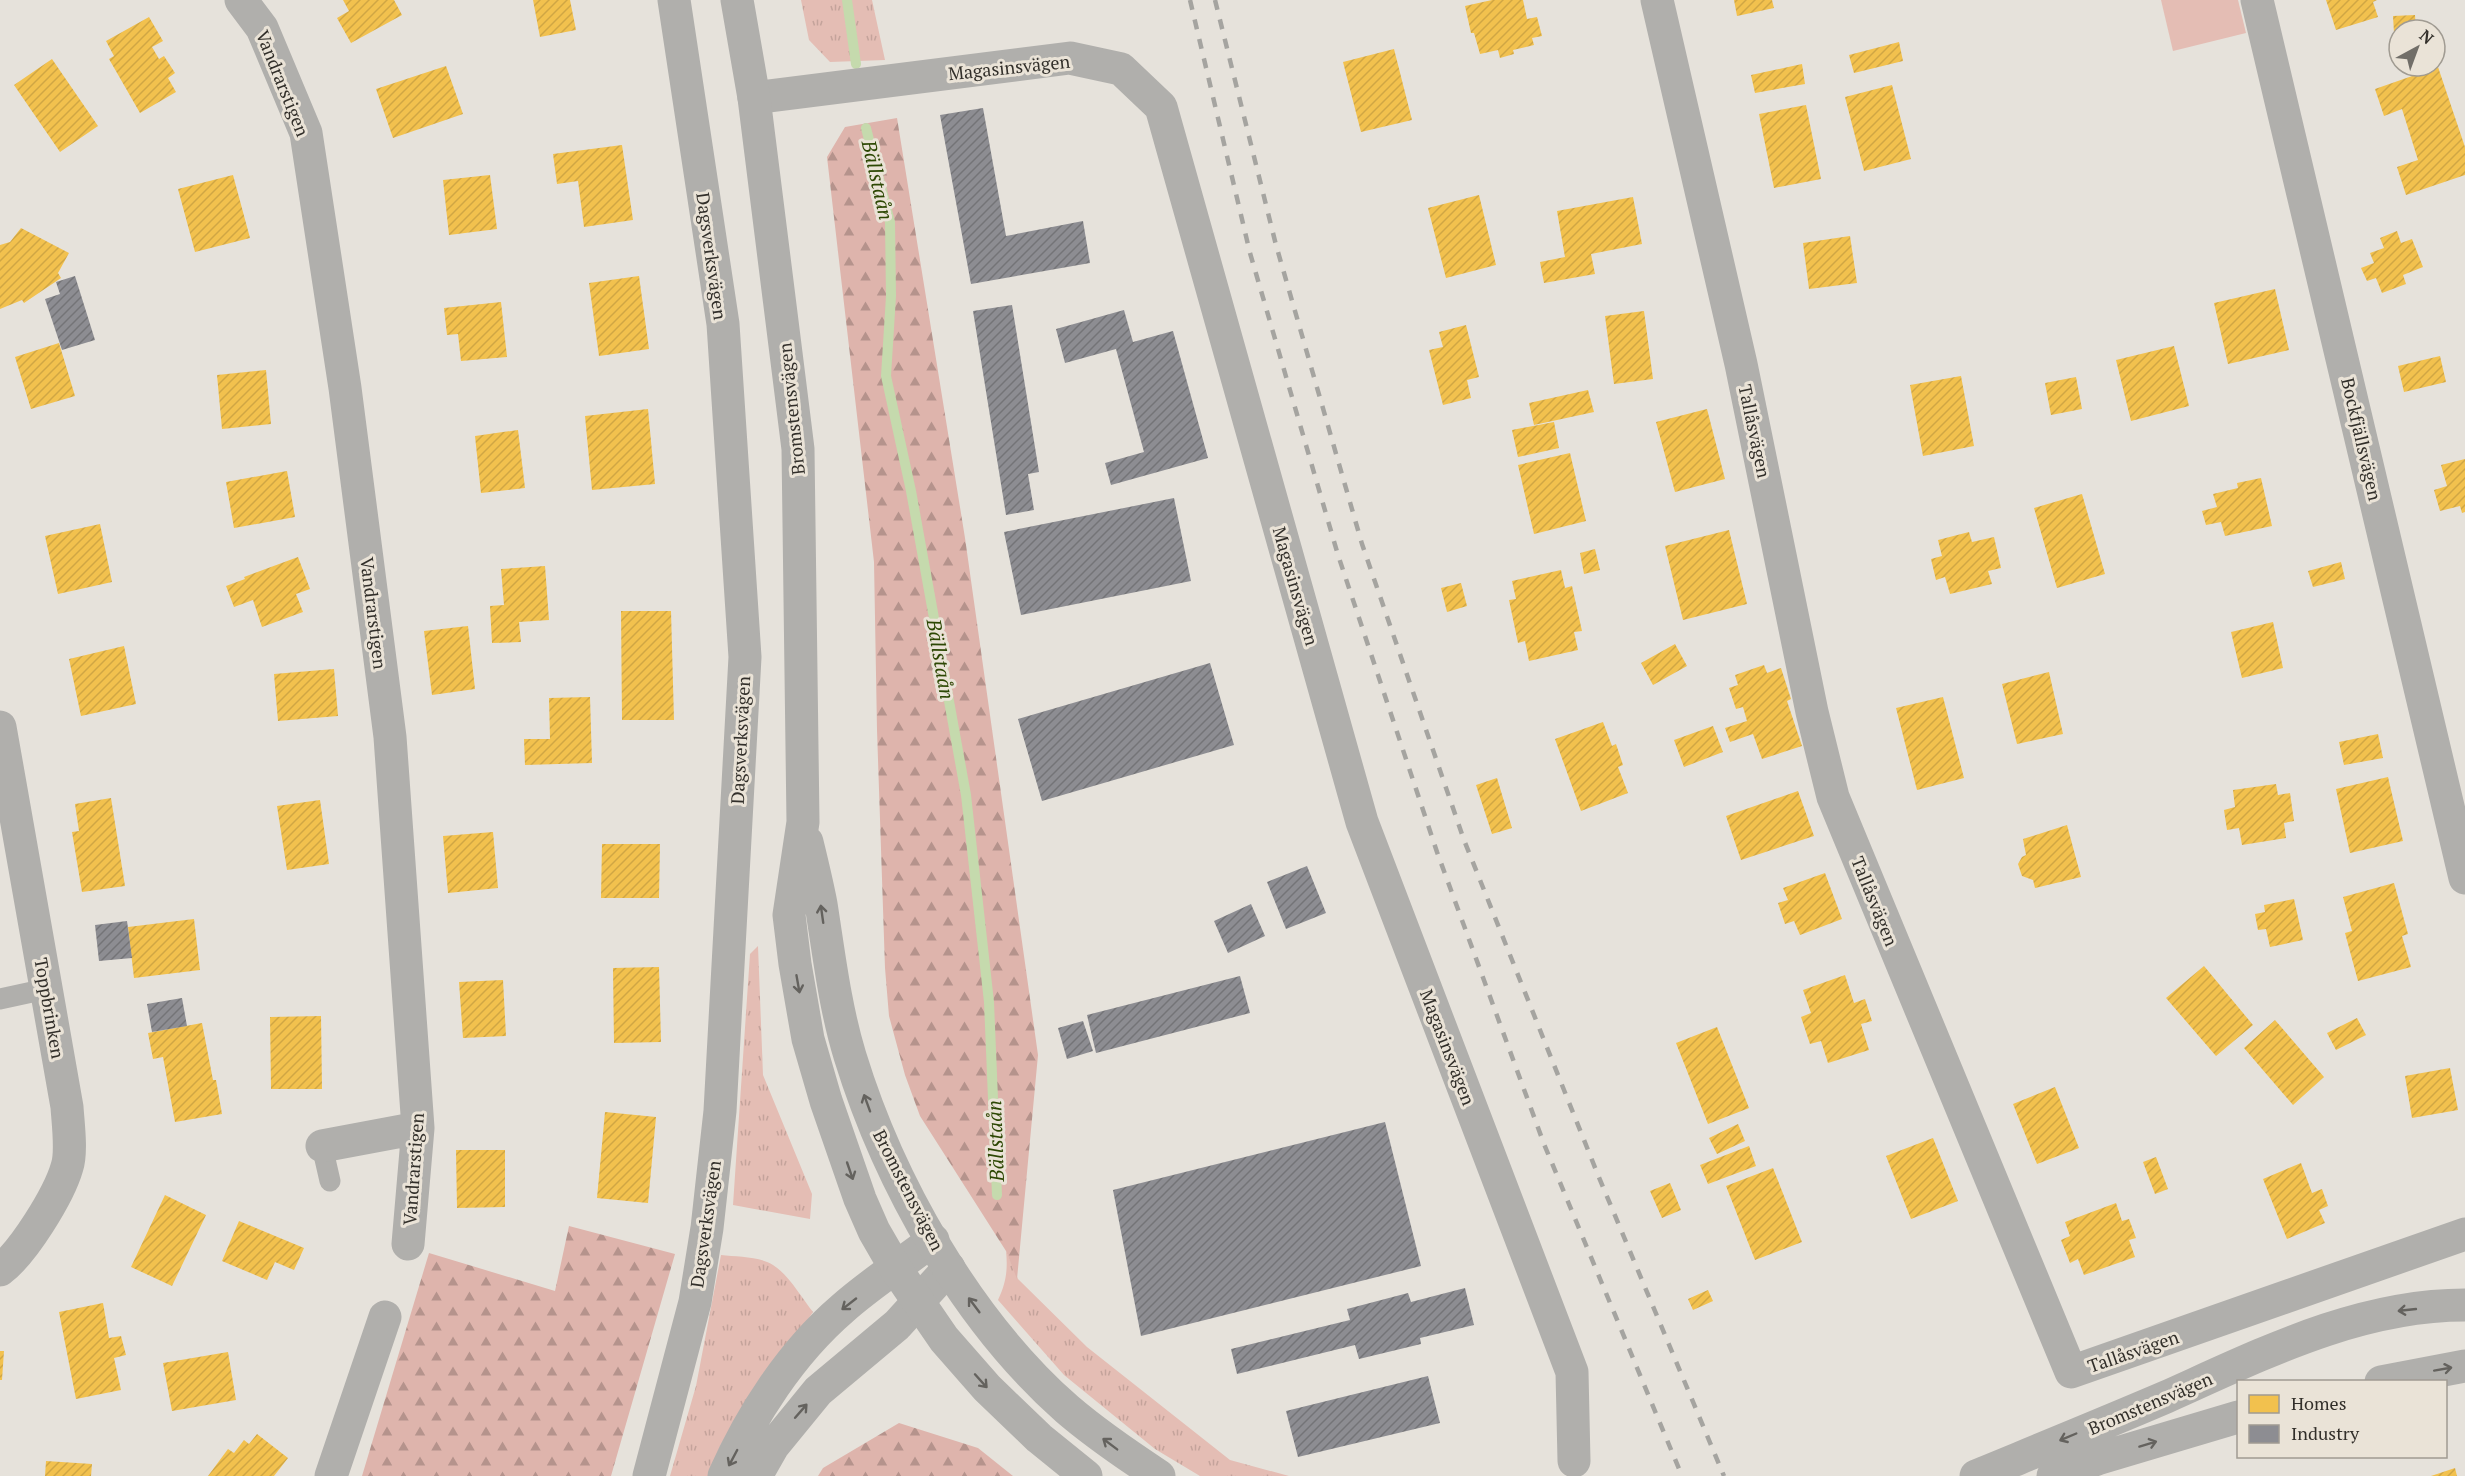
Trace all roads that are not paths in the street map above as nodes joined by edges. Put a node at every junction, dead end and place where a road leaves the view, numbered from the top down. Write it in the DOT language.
graph roads {
  1 [pos="241,0"];
  2 [pos="674,0"];
  3 [pos="737,0"];
  4 [pos="1657,0"];
  5 [pos="2257,0"];
  6 [pos="754,98"];
  7 [pos="0,727"];
  8 [pos="803,822"];
  9 [pos="2465,878"];
  10 [pos="46,989"];
  11 [pos="0,999"];
  12 [pos="418,1128"];
  13 [pos="321,1146"];
  14 [pos="330,1181"];
  15 [pos="2465,1234"];
  16 [pos="933,1240"];
  17 [pos="408,1244"];
  18 [pos="949,1268"];
  19 [pos="896,1269"];
  20 [pos="0,1270"];
  21 [pos="918,1303"];
  22 [pos="2465,1305"];
  23 [pos="385,1317"];
  24 [pos="2465,1366"];
  25 [pos="2390,1380"];
  26 [pos="2237,1417"];
  27 [pos="1574,1461"];
  28 [pos="331,1476"];
  29 [pos="649,1476"];
  30 [pos="724,1476"];
  31 [pos="756,1476"];
  32 [pos="1086,1476"];
  33 [pos="1159,1476"];
  34 [pos="1976,1476"];
  35 [pos="2053,1476"];
  1 -- 12 [label="street, Vandrarstigen"];
  2 -- 29 [label="street, Dagsverksvägen"];
  3 -- 6 [label="street, Bromstensvägen"];
  4 -- 15 [label="street, Tallåsvägen"];
  5 -- 9 [label="street, Bockfjällsvägen"];
  6 -- 8 [label="street, Bromstensvägen"];
  6 -- 27 [label="street, Magasinsvägen"];
  7 -- 10 [label="street, Toppbrinken"];
  16 -- 8 [label="street, Bromstensvägen, one-way"];
  8 -- 19 [label="street, Bromstensvägen, one-way"];
  10 -- 11 [label="lane"];
  10 -- 20 [label="street, Toppbrinken"];
  12 -- 13 [label="street"];
  12 -- 17 [label="street, Vandrarstigen"];
  13 -- 14 [label="lane"];
  16 -- 18 [label="street, Bromstensvägen"];
  16 -- 19 [label="street"];
  18 -- 21 [label="street"];
  33 -- 18 [label="street, Bromstensvägen, one-way"];
  19 -- 21 [label="street, Bromstensvägen"];
  19 -- 30 [label="street, one-way"];
  31 -- 21 [label="street, one-way"];
  21 -- 32 [label="street, Bromstensvägen, one-way"];
  22 -- 34 [label="street, Bromstensvägen, one-way"];
  23 -- 28 [label="street"];
  25 -- 24 [label="street, one-way"];
  35 -- 26 [label="street, Bromstensvägen, one-way"];
}
